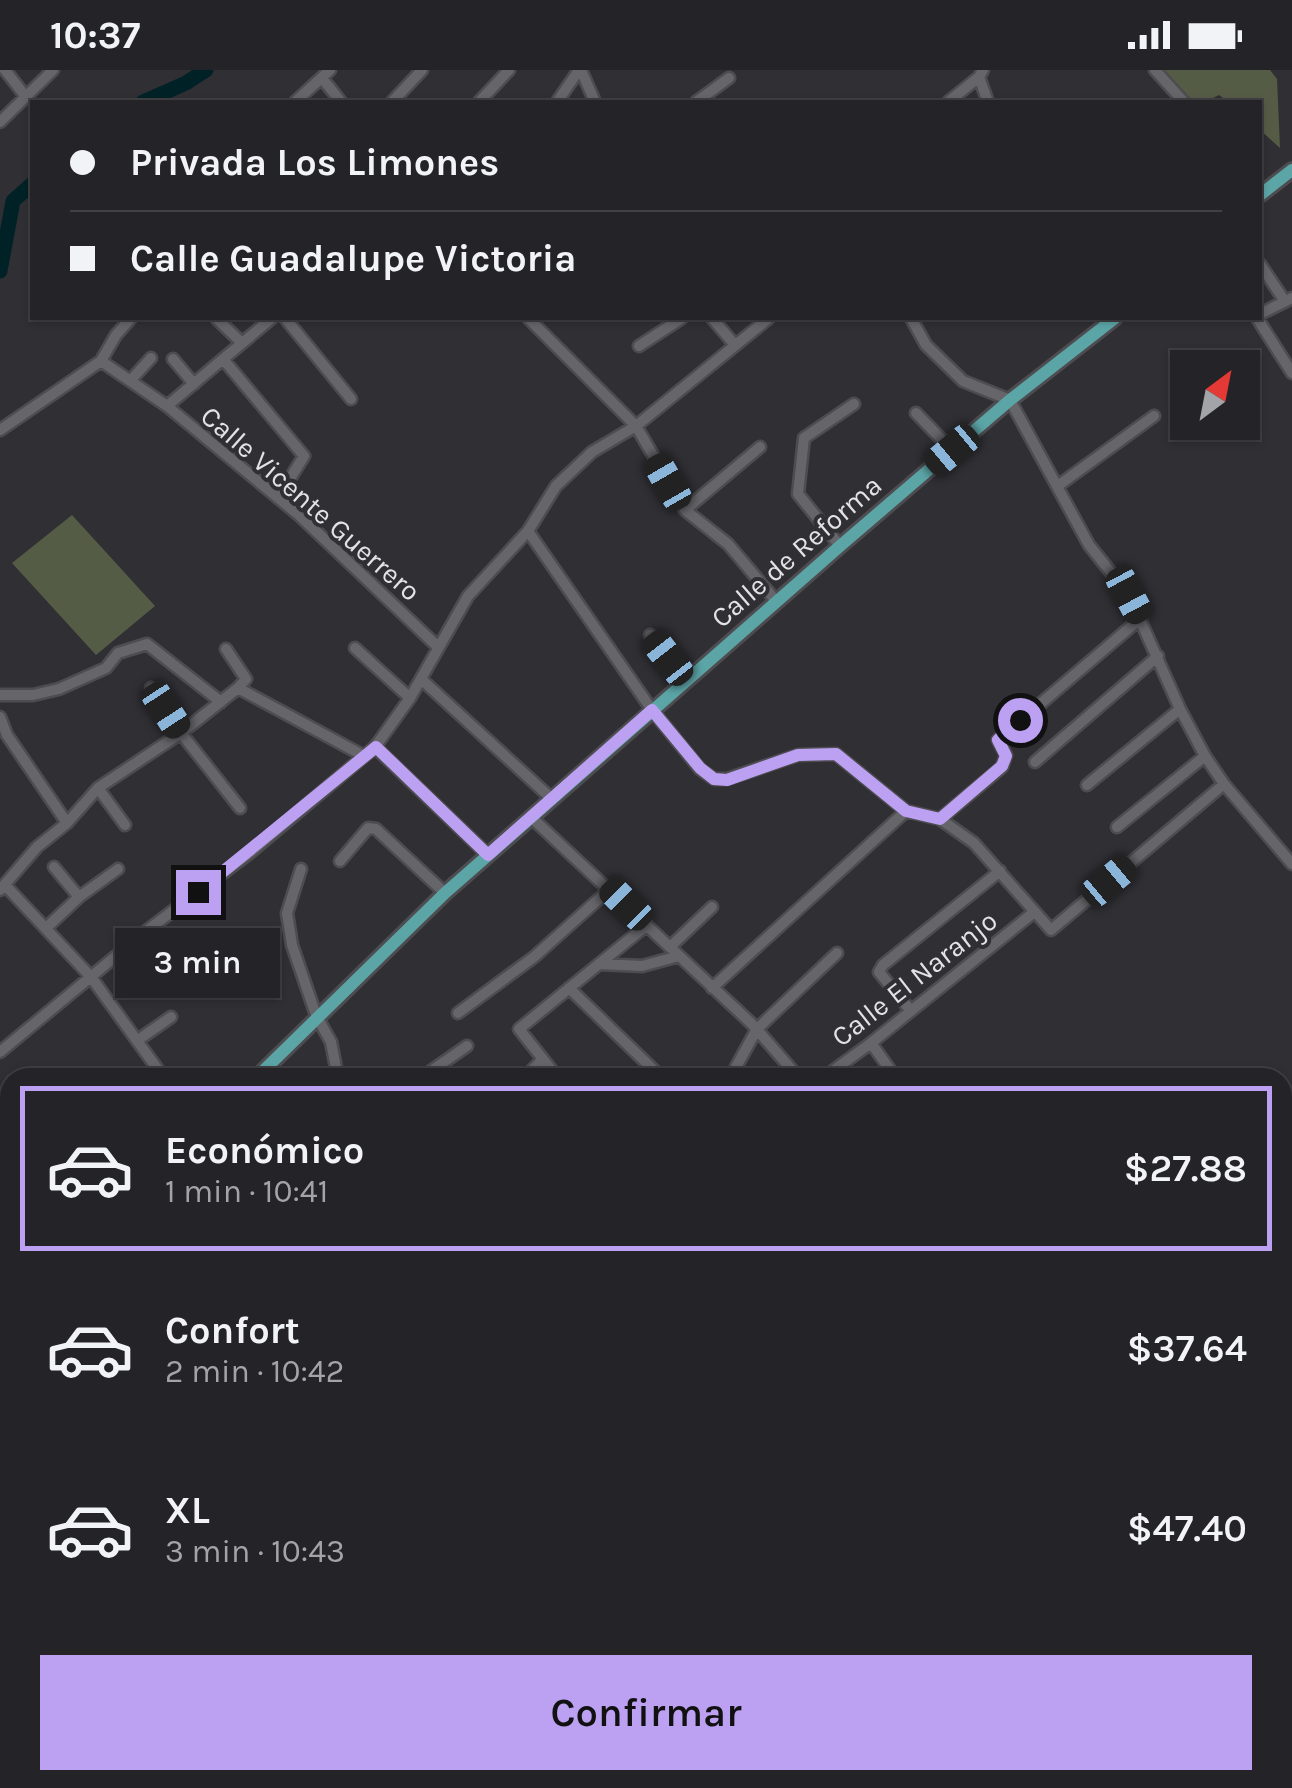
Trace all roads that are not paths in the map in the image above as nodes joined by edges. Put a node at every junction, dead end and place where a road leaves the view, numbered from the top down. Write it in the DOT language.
graph roads {
  1 [pos="5,70"];
  2 [pos="53,70"];
  3 [pos="422,70"];
  4 [pos="509,70"];
  5 [pos="580,70"];
  6 [pos="1155,70"];
  7 [pos="326,74"];
  8 [pos="981,74"];
  9 [pos="728,78"];
  10 [pos="26,97"];
  11 [pos="298,100"];
  12 [pos="340,100"];
  13 [pos="394,100"];
  14 [pos="481,100"];
  15 [pos="558,100"];
  16 [pos="594,100"];
  17 [pos="699,100"];
  18 [pos="950,100"];
  19 [pos="988,100"];
  20 [pos="1182,100"];
  21 [pos="0,122"];
  22 [pos="1292,170"];
  23 [pos="1262,193"];
  24 [pos="1262,266"];
  25 [pos="1288,299"];
  26 [pos="1262,314"];
  27 [pos="130,320"];
  28 [pos="218,320"];
  29 [pos="270,320"];
  30 [pos="287,320"];
  31 [pos="530,320"];
  32 [pos="679,320"];
  33 [pos="714,320"];
  34 [pos="766,320"];
  35 [pos="912,320"];
  36 [pos="1110,320"];
  37 [pos="1261,320"];
  38 [pos="242,344"];
  39 [pos="734,344"];
  40 [pos="639,346"];
  41 [pos="1288,356"];
  42 [pos="151,358"];
  43 [pos="173,359"];
  44 [pos="223,360"];
  45 [pos="101,362"];
  46 [pos="1292,373"];
  47 [pos="130,382"];
  48 [pos="194,384"];
  49 [pos="351,399"];
  50 [pos="1010,400"];
  51 [pos="854,404"];
  52 [pos="167,406"];
  53 [pos="916,413"];
  54 [pos="1154,416"];
  55 [pos="636,426"];
  56 [pos="0,430"];
  57 [pos="760,447"];
  58 [pos="952,450"];
  59 [pos="1059,485"];
  60 [pos="278,498"];
  61 [pos="685,510"];
  62 [pos="528,531"];
  63 [pos="840,546"];
  64 [pos="776,602"];
  65 [pos="1141,618"];
  66 [pos="650,635"];
  67 [pos="438,647"];
  68 [pos="355,648"];
  69 [pos="226,649"];
  70 [pos="1158,656"];
  71 [pos="421,679"];
  72 [pos="686,680"];
  73 [pos="242,684"];
  74 [pos="151,688"];
  75 [pos="0,695"];
  76 [pos="410,698"];
  77 [pos="221,702"];
  78 [pos="1180,709"];
  79 [pos="652,710"];
  80 [pos="0,717"];
  81 [pos="181,733"];
  82 [pos="376,747"];
  83 [pos="364,756"];
  84 [pos="1205,756"];
  85 [pos="1035,762"];
  86 [pos="1087,784"];
  87 [pos="1224,784"];
  88 [pos="98,788"];
  89 [pos="552,799"];
  90 [pos="240,808"];
  91 [pos="906,811"];
  92 [pos="532,818"];
  93 [pos="940,819"];
  94 [pos="67,822"];
  95 [pos="125,826"];
  96 [pos="1116,828"];
  97 [pos="488,855"];
  98 [pos="340,861"];
  99 [pos="1292,864"];
  100 [pos="54,867"];
  101 [pos="118,868"];
  102 [pos="301,869"];
  103 [pos="1000,870"];
  104 [pos="2,887"];
  105 [pos="610,889"];
  106 [pos="445,892"];
  107 [pos="79,897"];
  108 [pos="712,907"];
  109 [pos="1033,913"];
  110 [pos="647,925"];
  111 [pos="46,928"];
  112 [pos="674,951"];
  113 [pos="837,952"];
  114 [pos="598,964"];
  115 [pos="90,977"];
  116 [pos="568,988"];
  117 [pos="712,988"];
  118 [pos="912,1011"];
  119 [pos="458,1013"];
  120 [pos="316,1015"];
  121 [pos="170,1017"];
  122 [pos="757,1029"];
  123 [pos="138,1040"];
  124 [pos="871,1043"];
  125 [pos="468,1046"];
  126 [pos="0,1052"];
  127 [pos="543,1060"];
  128 [pos="736,1067"];
  129 [pos="157,1068"];
  130 [pos="268,1068"];
  131 [pos="336,1068"];
  132 [pos="436,1068"];
  133 [pos="535,1068"];
  134 [pos="550,1068"];
  135 [pos="652,1068"];
  136 [pos="790,1068"];
  137 [pos="836,1068"];
  138 [pos="889,1068"];
  1 -- 10 [label="street"];
  2 -- 10 [label="street"];
  3 -- 13 [label="street"];
  4 -- 14 [label="street"];
  5 -- 15 [label="street"];
  5 -- 16 [label="street"];
  6 -- 20 [label="street"];
  7 -- 11 [label="street"];
  7 -- 12 [label="street"];
  8 -- 18 [label="street"];
  8 -- 19 [label="street"];
  9 -- 17 [label="street"];
  10 -- 21 [label="street"];
  22 -- 23 [label="main road"];
  24 -- 25 [label="street"];
  25 -- 26 [label="street"];
  27 -- 45 [label="street"];
  28 -- 38 [label="street"];
  29 -- 38 [label="street"];
  30 -- 49 [label="street"];
  31 -- 55 [label="street"];
  32 -- 40 [label="street"];
  33 -- 39 [label="street"];
  34 -- 39 [label="street"];
  35 -- 50 [label="street"];
  36 -- 50 [label="main road, Calle de Reforma"];
  37 -- 41 [label="street"];
  38 -- 44 [label="street"];
  39 -- 55 [label="street"];
  41 -- 46 [label="street"];
  42 -- 47 [label="street"];
  43 -- 48 [label="street"];
  44 -- 48 [label="street"];
  44 -- 60 [label="street"];
  45 -- 47 [label="street, Calle Vicente Guerrero"];
  45 -- 56 [label="street"];
  47 -- 52 [label="street, Calle Vicente Guerrero"];
  48 -- 52 [label="street"];
  50 -- 58 [label="main road, Calle de Reforma"];
  50 -- 59 [label="street"];
  51 -- 63 [label="street"];
  52 -- 60 [label="street, Calle Vicente Guerrero"];
  53 -- 58 [label="street"];
  54 -- 59 [label="street"];
  55 -- 61 [label="street"];
  55 -- 62 [label="street"];
  57 -- 61 [label="street"];
  58 -- 63 [label="main road, Calle de Reforma"];
  59 -- 65 [label="street"];
  60 -- 67 [label="street, Calle Vicente Guerrero"];
  61 -- 64 [label="street"];
  62 -- 67 [label="street"];
  62 -- 79 [label="street"];
  63 -- 64 [label="main road, Calle de Reforma"];
  64 -- 72 [label="main road, Calle de Reforma"];
  65 -- 70 [label="street"];
  65 -- 93 [label="street"];
  66 -- 72 [label="street"];
  67 -- 71 [label="street"];
  68 -- 76 [label="street"];
  69 -- 73 [label="street"];
  70 -- 78 [label="street"];
  70 -- 85 [label="street"];
  71 -- 76 [label="street"];
  71 -- 89 [label="street"];
  72 -- 79 [label="main road, Calle de Reforma"];
  73 -- 77 [label="street"];
  73 -- 83 [label="street"];
  74 -- 81 [label="street"];
  75 -- 77 [label="street"];
  76 -- 82 [label="street"];
  77 -- 81 [label="street"];
  78 -- 84 [label="street"];
  78 -- 86 [label="street"];
  79 -- 89 [label="main road, Calle de Reforma"];
  79 -- 91 [label="street"];
  80 -- 94 [label="street"];
  81 -- 88 [label="street"];
  81 -- 90 [label="street"];
  82 -- 83 [label="street"];
  82 -- 97 [label="street"];
  83 -- 115 [label="street"];
  84 -- 87 [label="street"];
  84 -- 96 [label="street"];
  87 -- 99 [label="street"];
  87 -- 109 [label="street"];
  88 -- 94 [label="street"];
  88 -- 95 [label="street"];
  89 -- 92 [label="main road, Calle de Reforma"];
  91 -- 93 [label="street"];
  91 -- 117 [label="street"];
  92 -- 97 [label="main road, Calle de Reforma"];
  92 -- 105 [label="street"];
  93 -- 103 [label="street"];
  94 -- 104 [label="street"];
  97 -- 106 [label="main road, Calle de Reforma"];
  98 -- 106 [label="street"];
  100 -- 107 [label="street"];
  101 -- 107 [label="street"];
  102 -- 120 [label="street"];
  103 -- 109 [label="street"];
  103 -- 118 [label="street"];
  104 -- 111 [label="street"];
  105 -- 110 [label="street"];
  105 -- 119 [label="street"];
  106 -- 120 [label="main road, Calle de Reforma"];
  107 -- 111 [label="street"];
  108 -- 112 [label="street"];
  109 -- 118 [label="street, Calle El Naranjo"];
  110 -- 112 [label="street"];
  110 -- 114 [label="street"];
  111 -- 115 [label="street"];
  112 -- 114 [label="street"];
  112 -- 117 [label="street"];
  113 -- 122 [label="street"];
  114 -- 116 [label="street"];
  115 -- 123 [label="street"];
  115 -- 126 [label="street"];
  116 -- 127 [label="street"];
  116 -- 135 [label="street"];
  117 -- 122 [label="street"];
  118 -- 124 [label="street, Calle El Naranjo"];
  120 -- 130 [label="main road, Calle de Reforma"];
  120 -- 131 [label="street"];
  121 -- 123 [label="street"];
  122 -- 128 [label="street"];
  122 -- 136 [label="street"];
  123 -- 129 [label="street"];
  124 -- 137 [label="street, Calle El Naranjo"];
  124 -- 138 [label="street"];
  125 -- 132 [label="street"];
  127 -- 133 [label="street"];
  127 -- 134 [label="street"];
}
